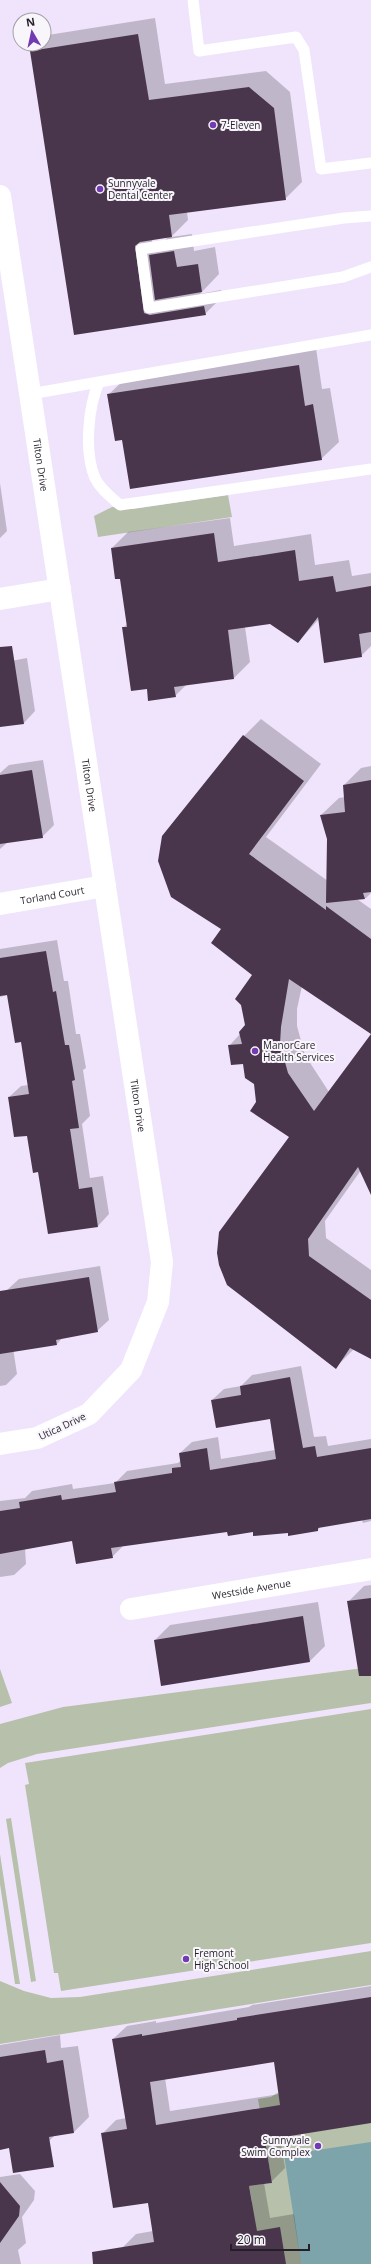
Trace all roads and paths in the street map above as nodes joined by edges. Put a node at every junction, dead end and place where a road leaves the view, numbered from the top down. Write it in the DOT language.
graph roads {
  1 [pos="193,0"];
  2 [pos="371,163"];
  3 [pos="0,196"];
  4 [pos="371,216"];
  5 [pos="371,267"];
  6 [pos="8,297"];
  7 [pos="371,335"];
  8 [pos="99,382"];
  9 [pos="30,394"];
  10 [pos="371,469"];
  11 [pos="60,589"];
  12 [pos="0,599"];
  13 [pos="105,886"];
  14 [pos="0,904"];
  15 [pos="131,1370"];
  16 [pos="0,1444"];
  17 [pos="371,1569"];
  18 [pos="131,1609"];
  1 -- 2 [label="lane"];
  3 -- 6 [label="street, Tilton Drive"];
  4 -- 5 [label="lane"];
  6 -- 9 [label="street, Tilton Drive"];
  7 -- 8 [label="lane"];
  8 -- 9 [label="lane"];
  8 -- 10 [label="lane"];
  9 -- 11 [label="street, Tilton Drive"];
  11 -- 12 [label="street"];
  11 -- 13 [label="street, Tilton Drive"];
  13 -- 14 [label="street, Torland Court"];
  13 -- 15 [label="street, Tilton Drive"];
  15 -- 16 [label="street, Utica Drive"];
  17 -- 18 [label="street, Westside Avenue"];
}
